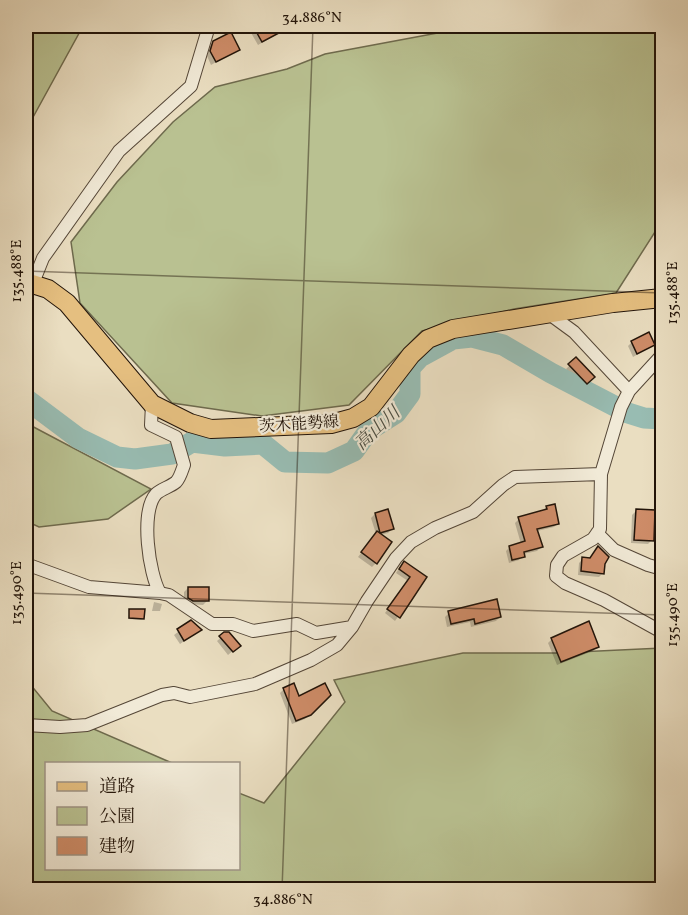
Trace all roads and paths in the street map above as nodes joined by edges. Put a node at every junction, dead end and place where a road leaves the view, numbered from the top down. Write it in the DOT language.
graph roads {
  1 [pos="209,26"];
  2 [pos="29,283"];
  3 [pos="663,297"];
  4 [pos="548,313"];
  5 [pos="663,355"];
  6 [pos="629,391"];
  7 [pos="152,404"];
  8 [pos="601,474"];
  9 [pos="597,533"];
  10 [pos="26,564"];
  11 [pos="663,569"];
  12 [pos="160,593"];
  13 [pos="352,627"];
  14 [pos="663,632"];
  15 [pos="26,725"];
  1 -- 2 [label="street"];
  2 -- 7 [label="main road, 茨木能勢線"];
  3 -- 4 [label="main road, 茨木能勢線"];
  4 -- 6 [label="street"];
  4 -- 7 [label="main road, 茨木能勢線"];
  5 -- 6 [label="street"];
  6 -- 8 [label="street"];
  7 -- 12 [label="street"];
  8 -- 9 [label="street"];
  8 -- 13 [label="street"];
  9 -- 11 [label="street"];
  9 -- 14 [label="street"];
  10 -- 12 [label="street"];
  12 -- 13 [label="street"];
  13 -- 15 [label="street"];
}
